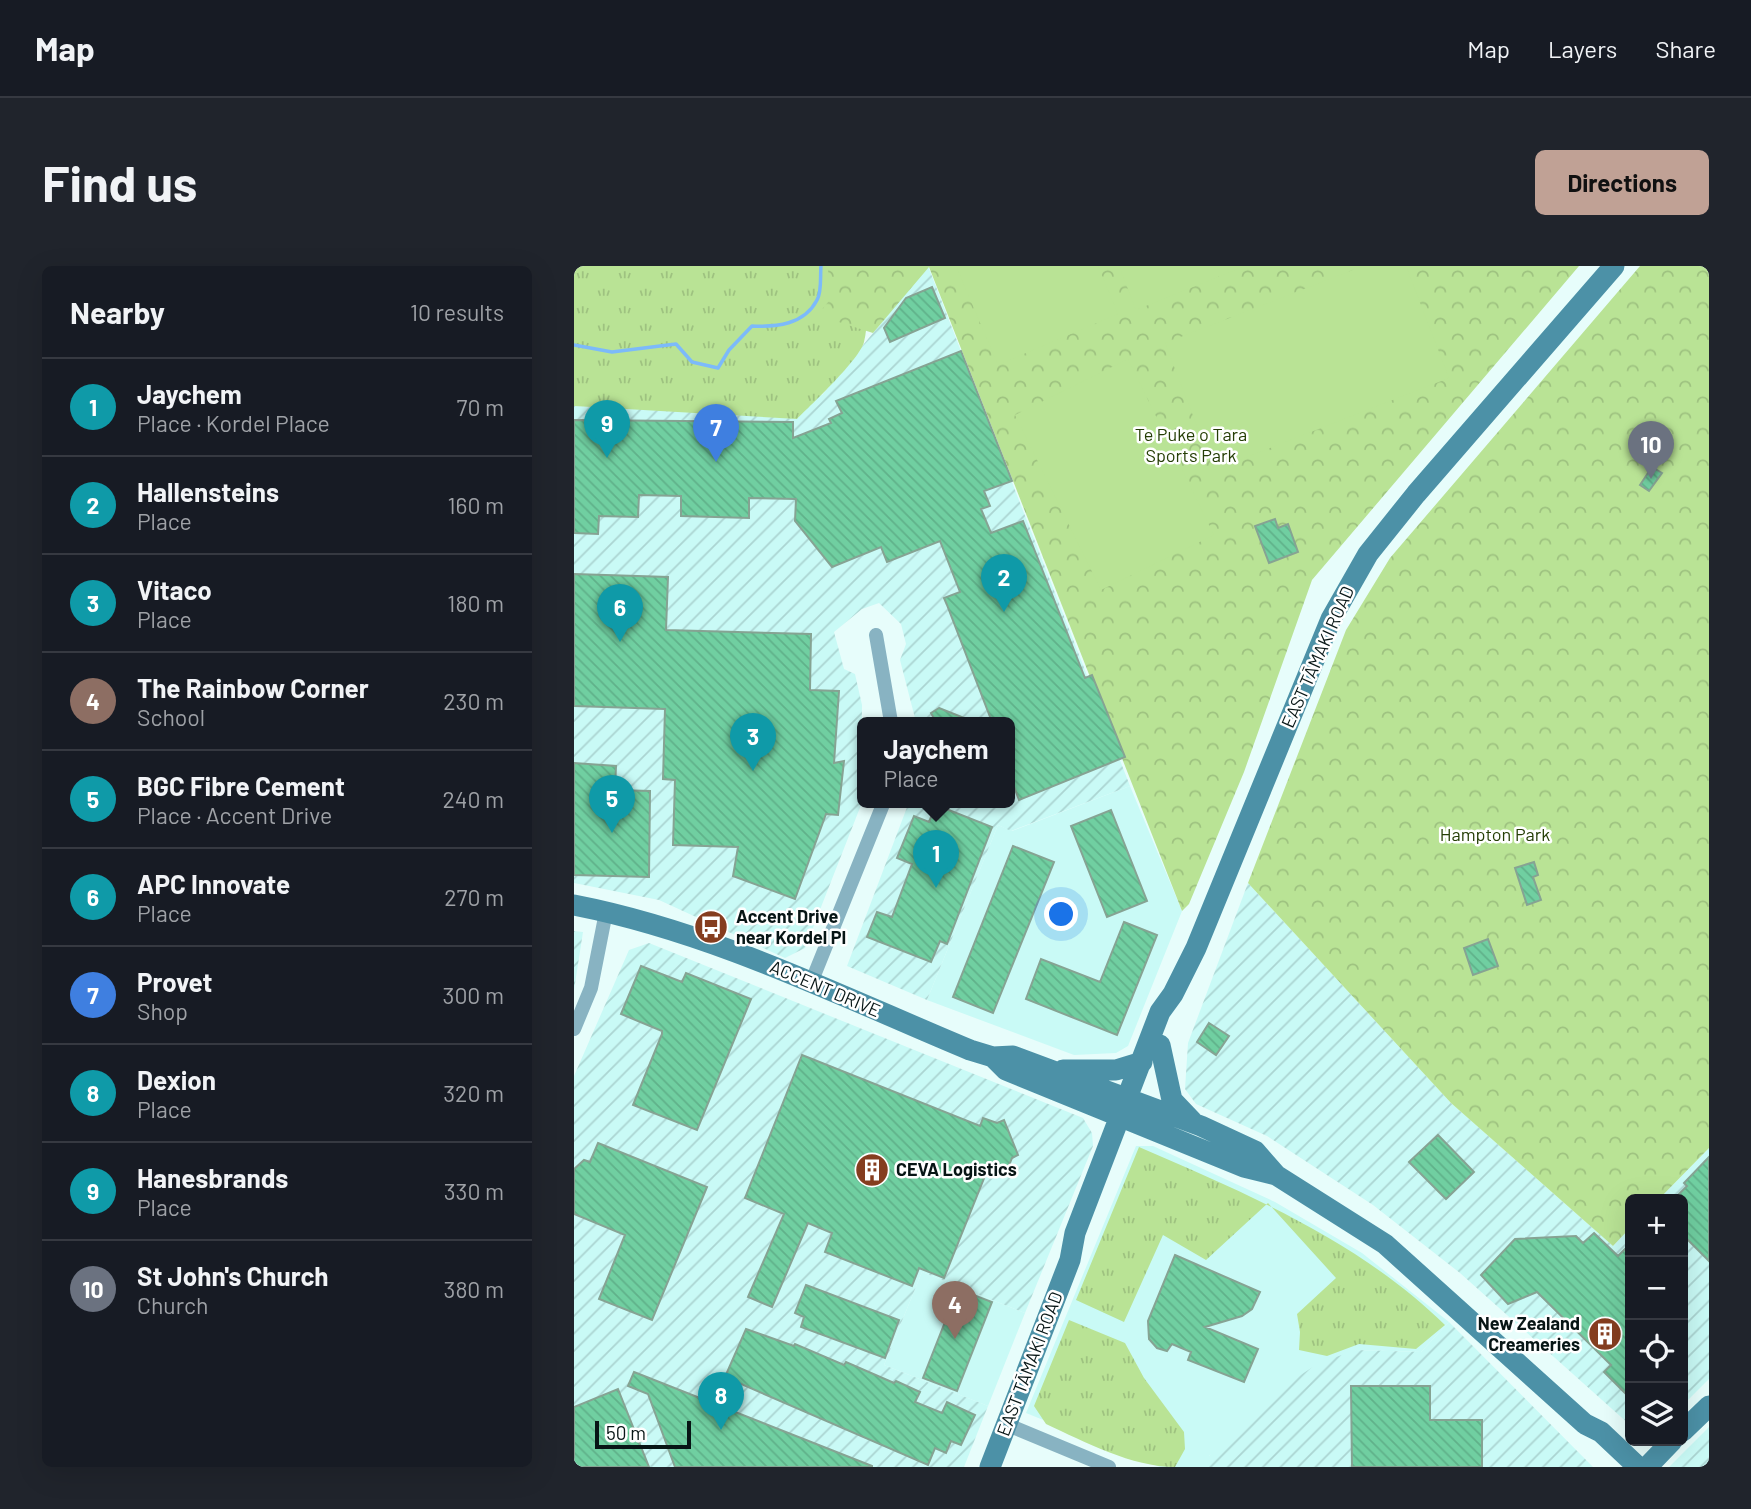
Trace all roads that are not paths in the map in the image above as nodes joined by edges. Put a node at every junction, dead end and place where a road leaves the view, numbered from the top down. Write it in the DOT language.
graph roads {
  1 [pos="1614,266"];
  2 [pos="876,635"];
  3 [pos="890,717"];
  4 [pos="882,808"];
  5 [pos="574,905"];
  6 [pos="606,912"];
  7 [pos="811,983"];
  8 [pos="1173,994"];
  9 [pos="574,1029"];
  10 [pos="1160,1045"];
  11 [pos="993,1057"];
  12 [pos="1142,1062"];
  13 [pos="1046,1070"];
  14 [pos="1131,1111"];
  15 [pos="1201,1126"];
  16 [pos="1276,1175"];
  17 [pos="1709,1406"];
  18 [pos="1007,1425"];
  19 [pos="1688,1426"];
  20 [pos="1593,1428"];
  21 [pos="1625,1437"];
  22 [pos="1667,1446"];
  23 [pos="990,1467"];
  24 [pos="1109,1467"];
  25 [pos="1618,1467"];
  26 [pos="1638,1467"];
  27 [pos="1647,1467"];
  1 -- 8 [label="main road, EAST TĀMAKI ROAD"];
  2 -- 3 [label="street"];
  4 -- 7 [label="street"];
  5 -- 6 [label="main road, ACCENT DRIVE"];
  6 -- 7 [label="main road, ACCENT DRIVE"];
  6 -- 9 [label="street"];
  7 -- 11 [label="main road, ACCENT DRIVE"];
  8 -- 10 [label="main road, EAST TĀMAKI ROAD"];
  8 -- 12 [label="main road, EAST TĀMAKI ROAD"];
  10 -- 14 [label="main road, EAST TĀMAKI ROAD"];
  10 -- 15 [label="main road"];
  11 -- 13 [label="main road, ACCENT DRIVE"];
  11 -- 14 [label="main road, ACCENT DRIVE"];
  12 -- 13 [label="main road"];
  12 -- 14 [label="main road, EAST TĀMAKI ROAD"];
  13 -- 14 [label="main road, ACCENT DRIVE"];
  14 -- 15 [label="main road, ACCENT DRIVE"];
  14 -- 16 [label="main road, ACCENT DRIVE"];
  14 -- 18 [label="main road, EAST TĀMAKI ROAD"];
  15 -- 16 [label="main road, ACCENT DRIVE"];
  16 -- 20 [label="main road, ACCENT DRIVE"];
  17 -- 19 [label="main road"];
  18 -- 23 [label="main road, EAST TĀMAKI ROAD"];
  18 -- 24 [label="street"];
  20 -- 21 [label="main road"];
  20 -- 25 [label="main road, ACCENT DRIVE"];
  20 -- 26 [label="main road, ACCENT DRIVE"];
  22 -- 27 [label="main road"];
}
